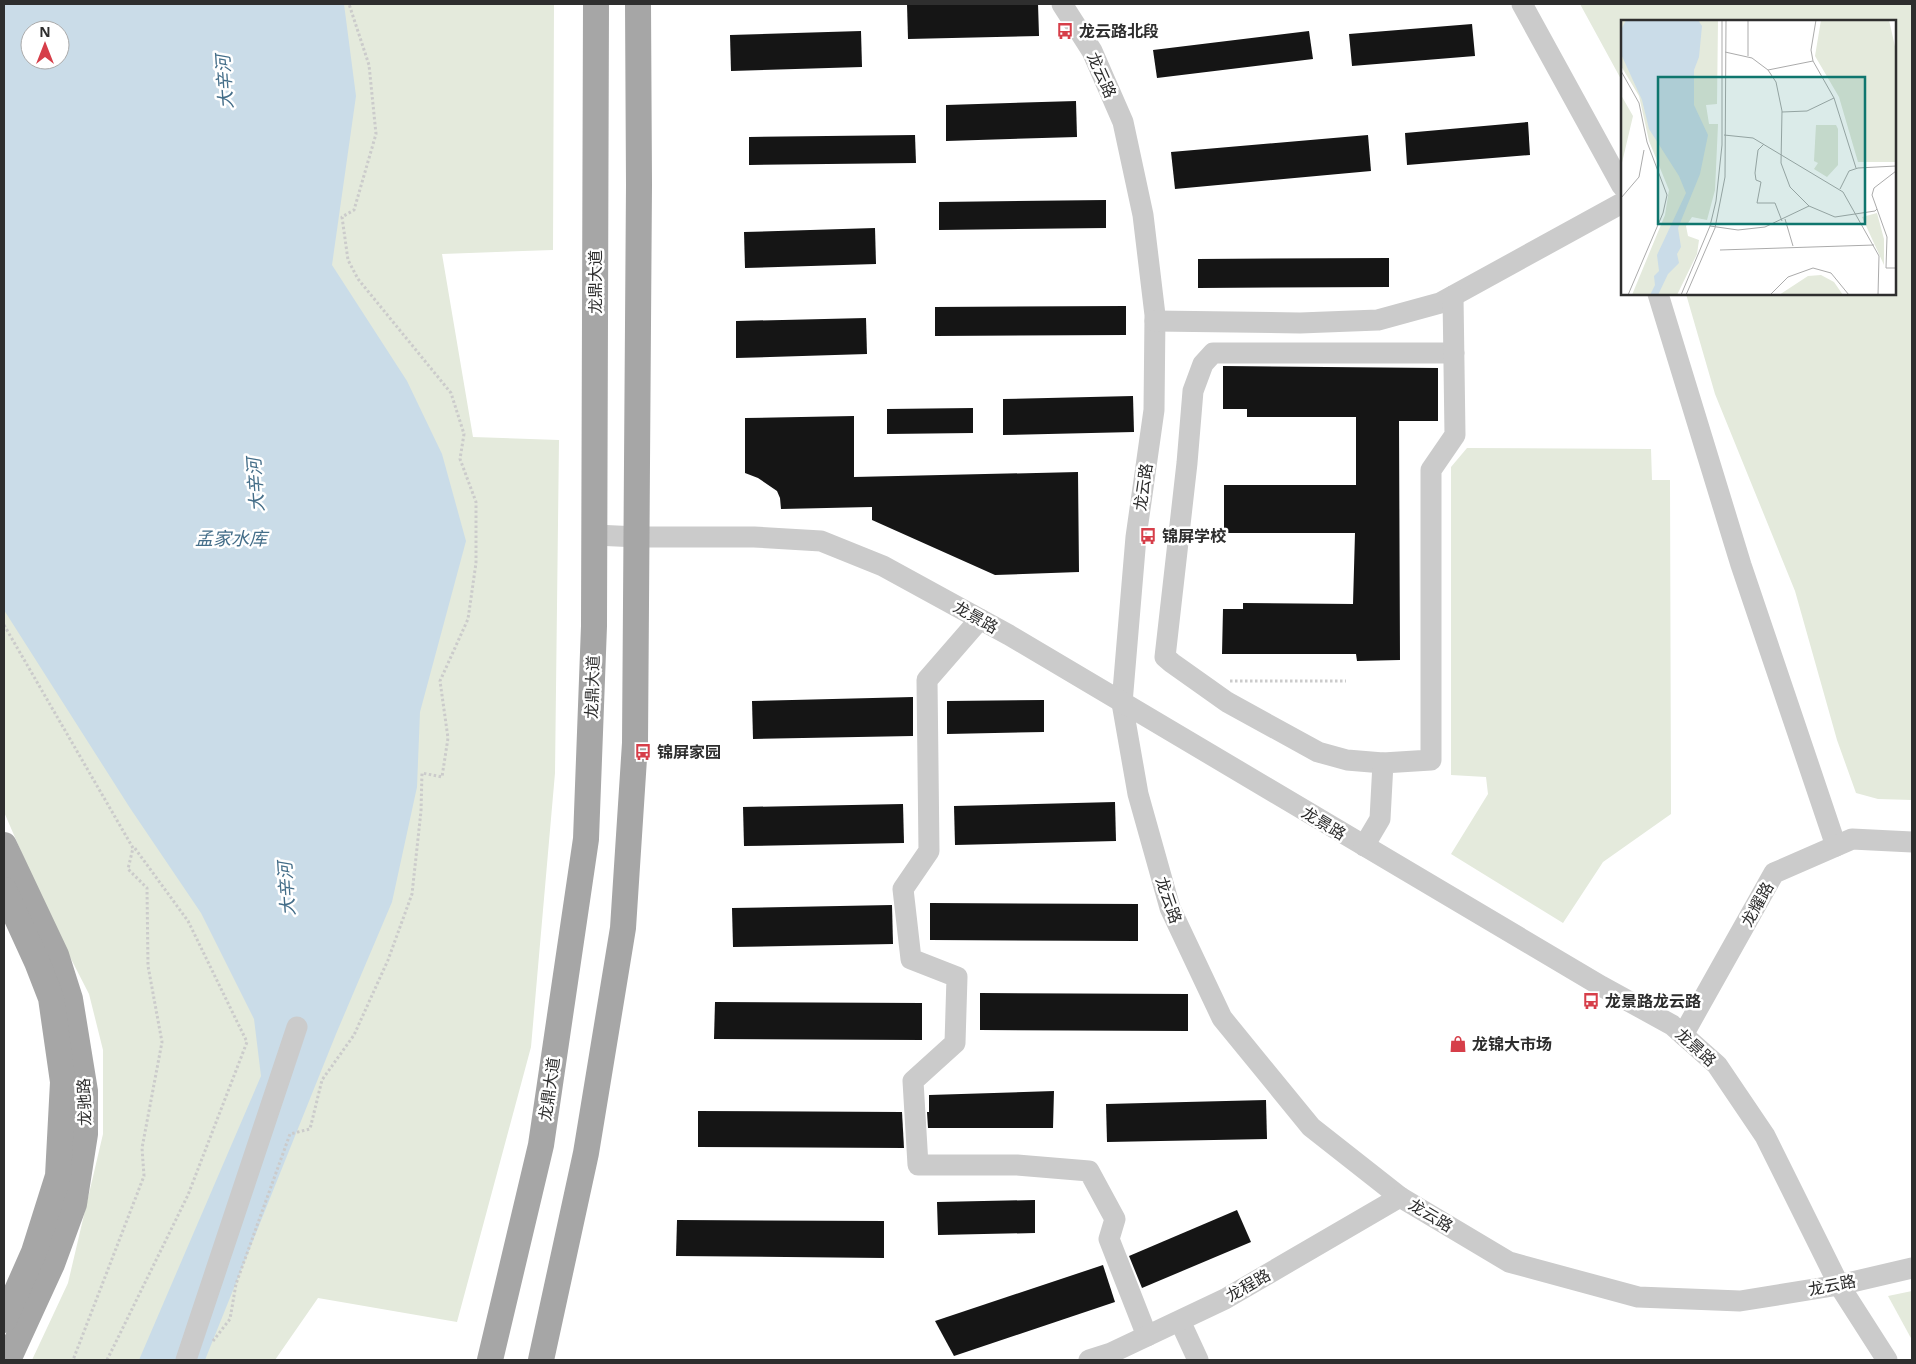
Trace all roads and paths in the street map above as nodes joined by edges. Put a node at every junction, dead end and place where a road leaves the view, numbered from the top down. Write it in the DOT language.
graph roads {
  1 [pos="349,4"];
  2 [pos="596,4"];
  3 [pos="638,4"];
  4 [pos="1062,4"];
  5 [pos="1522,4"];
  6 [pos="1621,184"];
  7 [pos="1621,204"];
  8 [pos="1658,295"];
  9 [pos="1453,296"];
  10 [pos="1155,322"];
  11 [pos="1454,353"];
  12 [pos="594,535"];
  13 [pos="638,537"];
  14 [pos="980,619"];
  15 [pos="4,625"];
  16 [pos="1196,681"];
  17 [pos="1346,681"];
  18 [pos="1122,703"];
  19 [pos="1382,763"];
  20 [pos="129,840"];
  21 [pos="1912,842"];
  22 [pos="4,844"];
  23 [pos="1364,846"];
  24 [pos="1836,846"];
  25 [pos="4,890"];
  26 [pos="298,1027"];
  27 [pos="1683,1035"];
  28 [pos="1400,1197"];
  29 [pos="1912,1268"];
  30 [pos="1839,1285"];
  31 [pos="4,1320"];
  32 [pos="1180,1321"];
  33 [pos="1147,1336"];
  34 [pos="212,1342"];
  35 [pos="8,1360"];
  36 [pos="73,1360"];
  37 [pos="107,1360"];
  38 [pos="186,1360"];
  39 [pos="490,1360"];
  40 [pos="540,1360"];
  41 [pos="1089,1360"];
  42 [pos="1198,1360"];
  43 [pos="1887,1360"];
  1 -- 34 [label="path"];
  2 -- 12 [label="main road, 龙鼎大道"];
  3 -- 13 [label="main road"];
  4 -- 10 [label="street, 龙云路"];
  5 -- 6 [label="street"];
  7 -- 9 [label="street"];
  8 -- 24 [label="street"];
  9 -- 10 [label="street"];
  9 -- 11 [label="street"];
  10 -- 18 [label="street, 龙云路"];
  11 -- 16 [label="street"];
  11 -- 19 [label="street"];
  12 -- 13 [label="street, 龙景路"];
  12 -- 39 [label="main road, 龙鼎大道"];
  13 -- 14 [label="street, 龙景路"];
  13 -- 40 [label="main road"];
  14 -- 18 [label="street, 龙景路"];
  14 -- 33 [label="street"];
  15 -- 20 [label="path"];
  16 -- 17 [label="path"];
  16 -- 19 [label="street"];
  18 -- 23 [label="street, 龙景路"];
  18 -- 28 [label="street, 龙云路"];
  19 -- 23 [label="street"];
  20 -- 36 [label="path"];
  20 -- 37 [label="path"];
  21 -- 24 [label="street, 龙耀路"];
  22 -- 35 [label="main road, 龙驰路"];
  23 -- 27 [label="street, 龙景路"];
  24 -- 27 [label="street, 龙耀路"];
  25 -- 31 [label="main road, 龙驰路"];
  26 -- 38 [label="street"];
  27 -- 30 [label="street, 龙景路"];
  28 -- 30 [label="street, 龙云路"];
  28 -- 32 [label="street, 龙程路"];
  29 -- 30 [label="street, 龙云路"];
  30 -- 43 [label="street, 龙景路"];
  32 -- 33 [label="street, 龙程路"];
  32 -- 42 [label="street"];
  33 -- 41 [label="street, 龙程路"];
}
